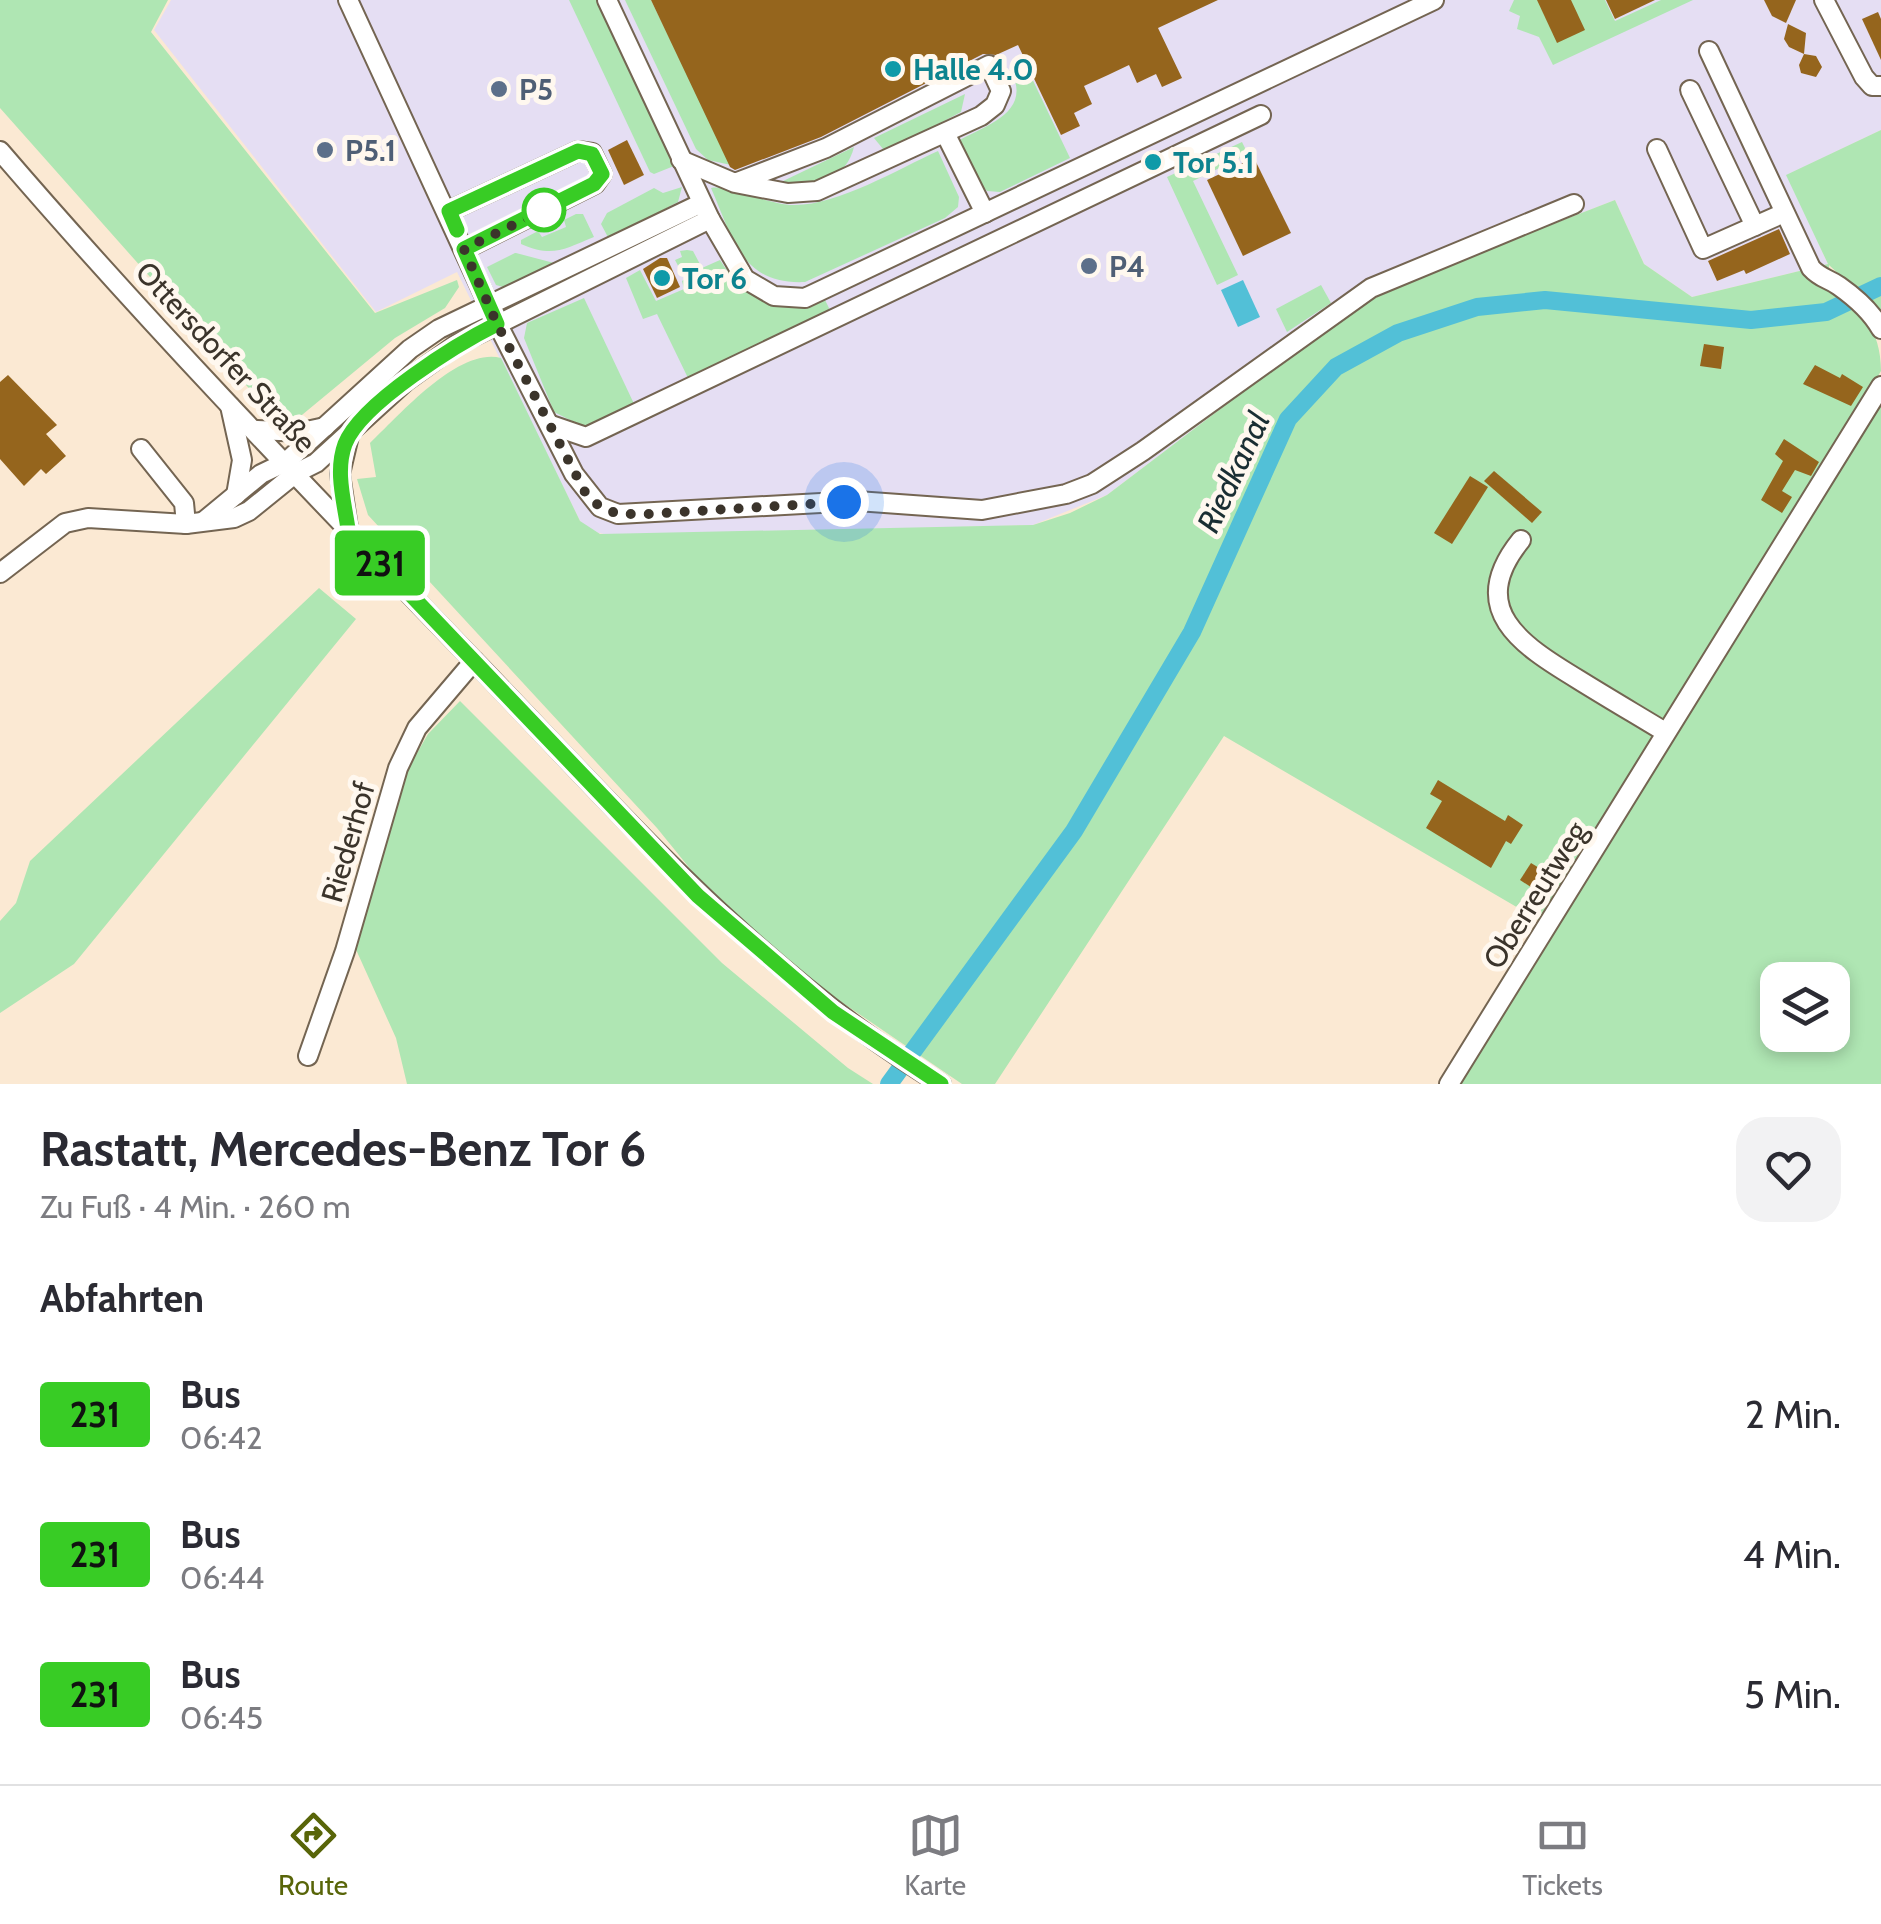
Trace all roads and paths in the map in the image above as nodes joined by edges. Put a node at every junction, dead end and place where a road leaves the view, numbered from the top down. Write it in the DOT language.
graph roads {
  1 [pos="348,0"];
  2 [pos="606,0"];
  3 [pos="1434,0"];
  4 [pos="1826,1"];
  5 [pos="1710,51"];
  6 [pos="1881,86"];
  7 [pos="1690,90"];
  8 [pos="1261,116"];
  9 [pos="945,134"];
  10 [pos="1657,150"];
  11 [pos="0,151"];
  12 [pos="682,160"];
  13 [pos="734,183"];
  14 [pos="1574,204"];
  15 [pos="449,211"];
  16 [pos="706,211"];
  17 [pos="985,213"];
  18 [pos="1784,213"];
  19 [pos="1755,226"];
  20 [pos="464,249"];
  21 [pos="626,250"];
  22 [pos="488,303"];
  23 [pos="1876,321"];
  24 [pos="497,324"];
  25 [pos="1881,386"];
  26 [pos="228,401"];
  27 [pos="550,426"];
  28 [pos="326,427"];
  29 [pos="256,430"];
  30 [pos="352,431"];
  31 [pos="141,449"];
  32 [pos="291,468"];
  33 [pos="236,495"];
  34 [pos="195,523"];
  35 [pos="348,529"];
  36 [pos="1521,540"];
  37 [pos="0,573"];
  38 [pos="474,661"];
  39 [pos="1665,732"];
  40 [pos="308,1056"];
  41 [pos="941,1084"];
  42 [pos="1449,1084"];
  1 -- 15 [label="street"];
  2 -- 12 [label="street"];
  3 -- 17 [label="street"];
  4 -- 6 [label="street"];
  5 -- 18 [label="street"];
  7 -- 19 [label="street"];
  8 -- 27 [label="street"];
  9 -- 13 [label="street"];
  9 -- 13 [label="street"];
  9 -- 17 [label="street"];
  10 -- 19 [label="street"];
  11 -- 26 [label="street, Ottersdorfer Straße"];
  12 -- 13 [label="street"];
  12 -- 16 [label="street"];
  14 -- 27 [label="street"];
  15 -- 20 [label="street"];
  15 -- 20 [label="street"];
  16 -- 17 [label="street"];
  16 -- 21 [label="street"];
  18 -- 19 [label="street"];
  18 -- 23 [label="street"];
  20 -- 22 [label="street"];
  21 -- 22 [label="street"];
  21 -- 24 [label="street"];
  22 -- 24 [label="street"];
  22 -- 28 [label="street"];
  24 -- 27 [label="street"];
  24 -- 30 [label="street"];
  25 -- 39 [label="street, Oberreutweg"];
  26 -- 29 [label="street, Ottersdorfer Straße"];
  26 -- 33 [label="street"];
  28 -- 29 [label="street"];
  28 -- 32 [label="street"];
  29 -- 32 [label="street, Ottersdorfer Straße"];
  30 -- 32 [label="street"];
  30 -- 35 [label="street"];
  31 -- 34 [label="street"];
  32 -- 33 [label="street"];
  32 -- 34 [label="street"];
  32 -- 35 [label="street, Ottersdorfer Straße"];
  33 -- 34 [label="street"];
  34 -- 37 [label="street"];
  35 -- 38 [label="street, Ottersdorfer Straße"];
  36 -- 39 [label="street"];
  38 -- 40 [label="street, Riederhof"];
  38 -- 41 [label="street, Ottersdorfer Straße"];
  39 -- 42 [label="street, Oberreutweg"];
}
